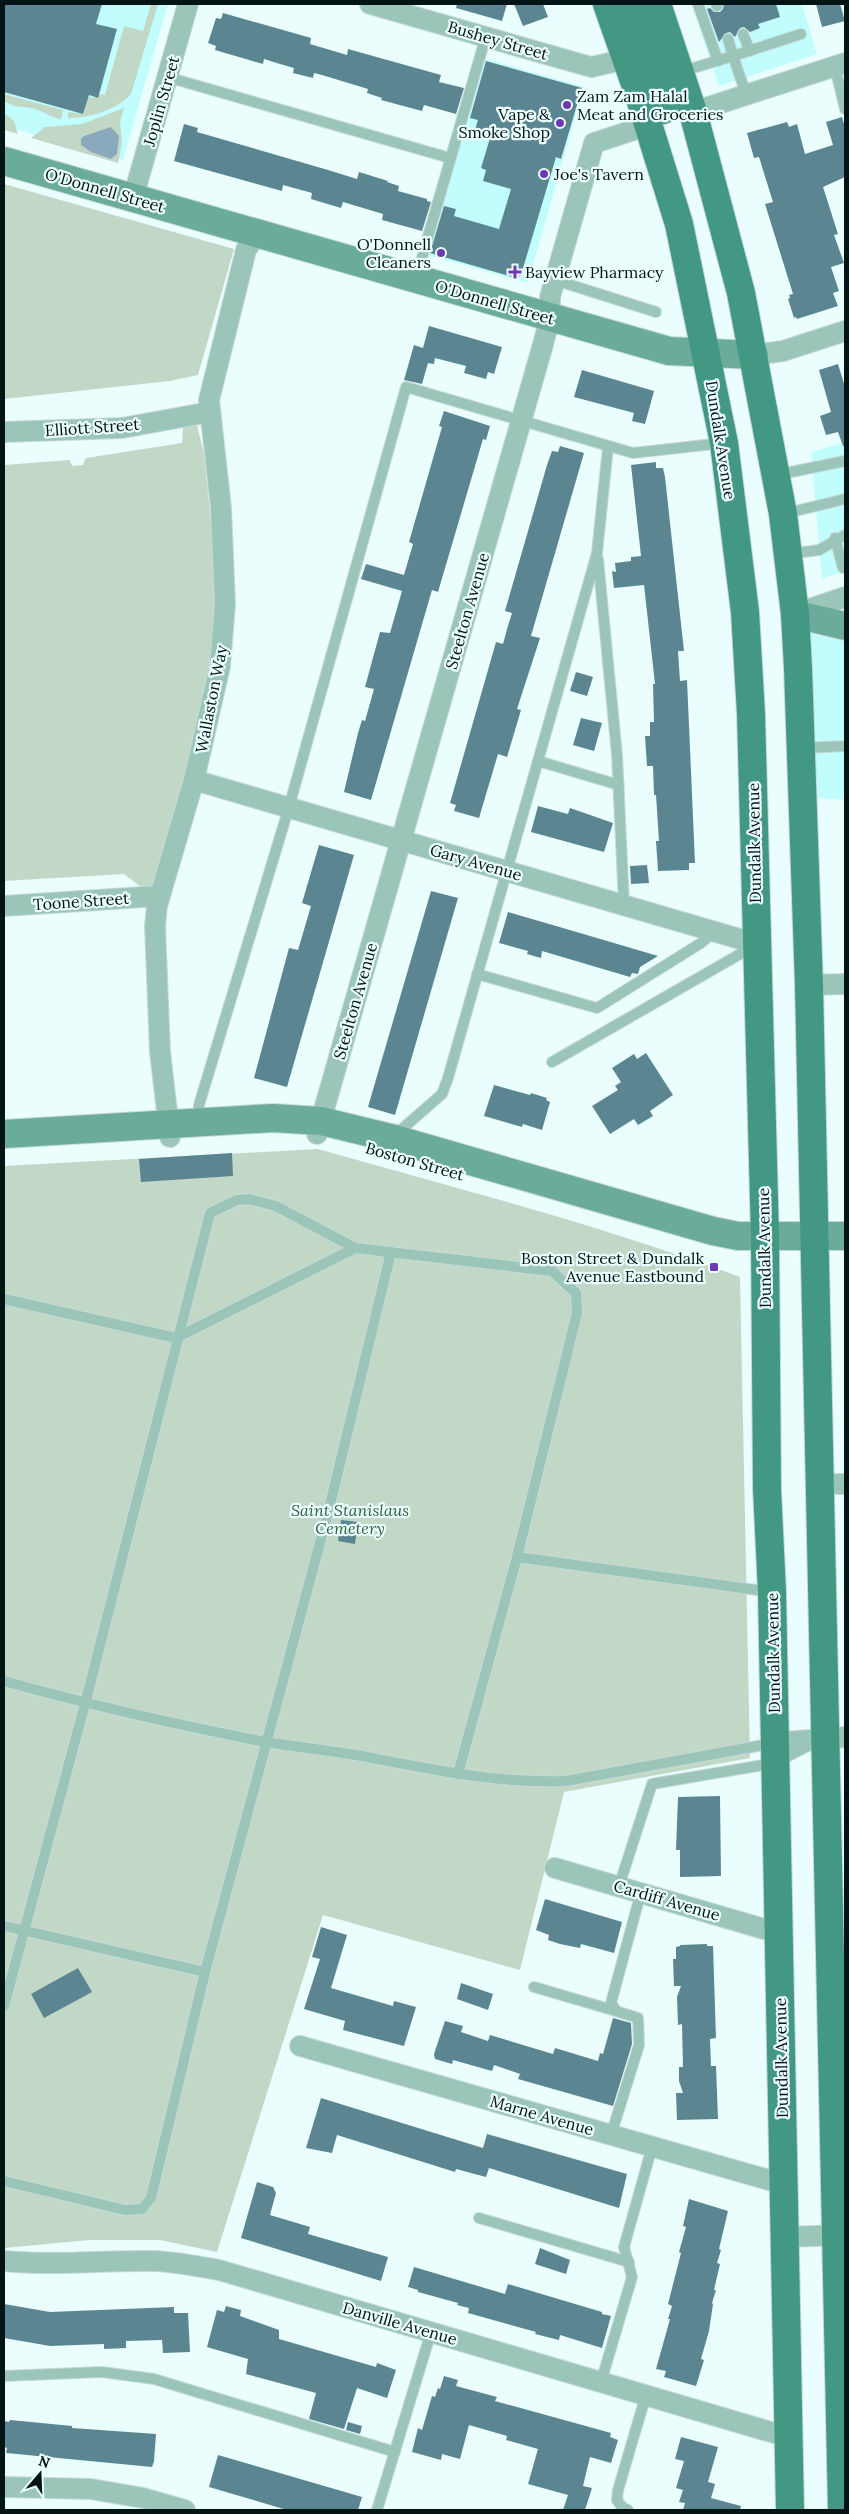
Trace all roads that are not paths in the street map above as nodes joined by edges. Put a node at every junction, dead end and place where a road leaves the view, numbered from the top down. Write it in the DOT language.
graph roads {
  1 [pos="188,4"];
  2 [pos="370,4"];
  3 [pos="607,4"];
  4 [pos="629,4"];
  5 [pos="657,4"];
  6 [pos="698,4"];
  7 [pos="744,34"];
  8 [pos="801,34"];
  9 [pos="486,36"];
  10 [pos="728,39"];
  11 [pos="750,51"];
  12 [pos="733,56"];
  13 [pos="627,59"];
  14 [pos="718,61"];
  15 [pos="840,65"];
  16 [pos="680,72"];
  17 [pos="167,77"];
  18 [pos="746,94"];
  19 [pos="845,109"];
  20 [pos="693,112"];
  21 [pos="649,125"];
  22 [pos="450,158"];
  23 [pos="4,160"];
  24 [pos="133,198"];
  25 [pos="679,224"];
  26 [pos="257,233"];
  27 [pos="416,279"];
  28 [pos="555,280"];
  29 [pos="656,312"];
  30 [pos="550,318"];
  31 [pos="845,331"];
  32 [pos="706,353"];
  33 [pos="754,355"];
  34 [pos="210,412"];
  35 [pos="521,421"];
  36 [pos="4,432"];
  37 [pos="724,443"];
  38 [pos="608,447"];
  39 [pos="845,461"];
  40 [pos="775,475"];
  41 [pos="845,499"];
  42 [pos="783,514"];
  43 [pos="840,536"];
  44 [pos="598,553"];
  45 [pos="788,554"];
  46 [pos="842,554"];
  47 [pos="845,570"];
  48 [pos="845,596"];
  49 [pos="795,614"];
  50 [pos="845,626"];
  51 [pos="845,746"];
  52 [pos="802,748"];
  53 [pos="538,761"];
  54 [pos="194,780"];
  55 [pos="619,785"];
  56 [pos="289,807"];
  57 [pos="401,840"];
  58 [pos="507,871"];
  59 [pos="159,896"];
  60 [pos="624,905"];
  61 [pos="4,906"];
  62 [pos="714,932"];
  63 [pos="757,944"];
  64 [pos="477,974"];
  65 [pos="845,984"];
  66 [pos="809,985"];
  67 [pos="552,1062"];
  68 [pos="198,1122"];
  69 [pos="319,1128"];
  70 [pos="169,1131"];
  71 [pos="4,1134"];
  72 [pos="391,1138"];
  73 [pos="4,1146"];
  74 [pos="814,1236"];
  75 [pos="845,1236"];
  76 [pos="765,1247"];
  77 [pos="355,1248"];
  78 [pos="391,1252"];
  79 [pos="4,1299"];
  80 [pos="176,1338"];
  81 [pos="832,1484"];
  82 [pos="518,1556"];
  83 [pos="772,1592"];
  84 [pos="4,1681"];
  85 [pos="85,1704"];
  86 [pos="835,1737"];
  87 [pos="268,1742"];
  88 [pos="775,1753"];
  89 [pos="458,1774"];
  90 [pos="555,1868"];
  91 [pos="619,1886"];
  92 [pos="641,1892"];
  93 [pos="4,1926"];
  94 [pos="26,1931"];
  95 [pos="778,1933"];
  96 [pos="205,1972"];
  97 [pos="838,1985"];
  98 [pos="534,1987"];
  99 [pos="4,2006"];
  100 [pos="616,2011"];
  101 [pos="300,2046"];
  102 [pos="611,2135"];
  103 [pos="652,2147"];
  104 [pos="4,2181"];
  105 [pos="783,2184"];
  106 [pos="479,2218"];
  107 [pos="840,2235"];
  108 [pos="784,2237"];
  109 [pos="4,2262"];
  110 [pos="629,2262"];
  111 [pos="431,2332"];
  112 [pos="4,2376"];
  113 [pos="601,2382"];
  114 [pos="646,2395"];
  115 [pos="788,2438"];
  116 [pos="395,2452"];
  117 [pos="4,2487"];
  118 [pos="144,2505"];
  119 [pos="186,2510"];
  120 [pos="377,2510"];
  121 [pos="628,2510"];
  122 [pos="790,2510"];
  123 [pos="842,2510"];
  1 -- 17 [label="street, Joplin Street"];
  2 -- 9 [label="street, Bushey Street"];
  3 -- 13 [label="main road, Dundalk Avenue"];
  4 -- 25 [label="main road"];
  5 -- 16 [label="main road"];
  6 -- 14 [label="lane"];
  7 -- 11 [label="lane"];
  8 -- 11 [label="lane"];
  9 -- 13 [label="street, Bushey Street"];
  9 -- 22 [label="lane"];
  10 -- 12 [label="lane"];
  11 -- 12 [label="lane"];
  12 -- 14 [label="lane"];
  12 -- 18 [label="lane"];
  13 -- 21 [label="main road, Dundalk Avenue"];
  14 -- 16 [label="lane"];
  15 -- 18 [label="street"];
  15 -- 19 [label="lane"];
  16 -- 20 [label="main road"];
  17 -- 22 [label="lane"];
  17 -- 24 [label="street, Joplin Street"];
  18 -- 20 [label="street"];
  20 -- 33 [label="main road"];
  21 -- 25 [label="main road, Dundalk Avenue"];
  21 -- 28 [label="street, Steelton Avenue"];
  22 -- 27 [label="lane"];
  23 -- 24 [label="main road, O'Donnell Street"];
  24 -- 26 [label="main road, O'Donnell Street"];
  25 -- 32 [label="main road, Dundalk Avenue"];
  26 -- 27 [label="main road, O'Donnell Street"];
  26 -- 34 [label="street, Wallaston Way"];
  27 -- 30 [label="main road, O'Donnell Street"];
  28 -- 29 [label="lane"];
  28 -- 30 [label="street, Steelton Avenue"];
  30 -- 32 [label="main road, O'Donnell Street"];
  30 -- 35 [label="street, Steelton Avenue"];
  31 -- 33 [label="street, O'Donnell Street"];
  32 -- 33 [label="main road, O'Donnell Street"];
  32 -- 37 [label="main road, Dundalk Avenue"];
  33 -- 40 [label="main road"];
  34 -- 36 [label="street, Elliott Street"];
  34 -- 54 [label="street, Wallaston Way"];
  35 -- 38 [label="lane"];
  35 -- 56 [label="lane"];
  35 -- 57 [label="street, Steelton Avenue"];
  37 -- 38 [label="lane"];
  37 -- 63 [label="main road, Dundalk Avenue"];
  38 -- 44 [label="lane"];
  39 -- 40 [label="lane"];
  40 -- 42 [label="main road"];
  41 -- 42 [label="lane"];
  42 -- 45 [label="main road"];
  43 -- 45 [label="lane"];
  43 -- 46 [label="lane"];
  44 -- 53 [label="lane"];
  44 -- 55 [label="lane"];
  45 -- 49 [label="main road"];
  46 -- 47 [label="lane"];
  48 -- 49 [label="street"];
  49 -- 50 [label="main road"];
  49 -- 52 [label="main road"];
  51 -- 52 [label="lane"];
  52 -- 66 [label="main road"];
  53 -- 55 [label="lane"];
  53 -- 58 [label="lane"];
  54 -- 56 [label="street, Gary Avenue"];
  54 -- 59 [label="street, Wallaston Way"];
  55 -- 60 [label="lane"];
  56 -- 57 [label="street, Gary Avenue"];
  56 -- 68 [label="lane"];
  57 -- 58 [label="street, Gary Avenue"];
  57 -- 69 [label="street, Steelton Avenue"];
  58 -- 60 [label="street, Gary Avenue"];
  58 -- 64 [label="lane"];
  59 -- 61 [label="street, Toone Street"];
  59 -- 70 [label="street, Wallaston Way"];
  60 -- 62 [label="street, Gary Avenue"];
  62 -- 63 [label="street, Gary Avenue"];
  62 -- 64 [label="lane"];
  63 -- 67 [label="lane"];
  63 -- 76 [label="main road, Dundalk Avenue"];
  64 -- 72 [label="lane"];
  65 -- 66 [label="street"];
  66 -- 74 [label="main road"];
  68 -- 69 [label="main road, Boston Street"];
  68 -- 70 [label="main road, Boston Street"];
  69 -- 70 [label="main road, Boston Street"];
  69 -- 72 [label="main road, Boston Street"];
  69 -- 76 [label="main road, Boston Street"];
  70 -- 71 [label="main road, Boston Street"];
  70 -- 73 [label="main road, Boston Street"];
  72 -- 76 [label="main road, Boston Street"];
  74 -- 75 [label="main road"];
  74 -- 76 [label="main road"];
  74 -- 81 [label="main road"];
  76 -- 83 [label="main road, Dundalk Avenue"];
  77 -- 78 [label="lane"];
  77 -- 80 [label="lane"];
  77 -- 80 [label="lane"];
  78 -- 82 [label="lane"];
  78 -- 87 [label="lane"];
  79 -- 80 [label="lane"];
  80 -- 85 [label="lane"];
  81 -- 86 [label="main road"];
  82 -- 83 [label="lane"];
  82 -- 89 [label="lane"];
  83 -- 88 [label="main road, Dundalk Avenue"];
  84 -- 85 [label="lane"];
  85 -- 87 [label="lane"];
  85 -- 94 [label="lane"];
  86 -- 88 [label="street"];
  86 -- 97 [label="main road"];
  87 -- 89 [label="lane"];
  87 -- 96 [label="lane"];
  88 -- 89 [label="lane"];
  88 -- 91 [label="lane"];
  88 -- 95 [label="main road, Dundalk Avenue"];
  90 -- 91 [label="street, Cardiff Avenue"];
  91 -- 92 [label="street, Cardiff Avenue"];
  92 -- 95 [label="street, Cardiff Avenue"];
  92 -- 100 [label="lane"];
  93 -- 94 [label="lane"];
  94 -- 96 [label="lane"];
  94 -- 99 [label="lane"];
  95 -- 105 [label="main road, Dundalk Avenue"];
  96 -- 104 [label="lane"];
  97 -- 107 [label="main road"];
  98 -- 100 [label="lane"];
  100 -- 102 [label="lane"];
  101 -- 102 [label="street, Marne Avenue"];
  102 -- 103 [label="street, Marne Avenue"];
  103 -- 105 [label="street, Marne Avenue"];
  103 -- 110 [label="lane"];
  105 -- 108 [label="main road, Dundalk Avenue"];
  106 -- 110 [label="lane"];
  107 -- 108 [label="street"];
  107 -- 123 [label="main road"];
  108 -- 115 [label="main road, Dundalk Avenue"];
  109 -- 111 [label="street, Danville Avenue"];
  110 -- 113 [label="lane"];
  111 -- 113 [label="street, Danville Avenue"];
  111 -- 116 [label="lane"];
  112 -- 116 [label="lane"];
  113 -- 114 [label="street, Danville Avenue"];
  114 -- 115 [label="street, Danville Avenue"];
  114 -- 121 [label="lane"];
  115 -- 122 [label="main road, Dundalk Avenue"];
  116 -- 120 [label="lane"];
  117 -- 118 [label="street"];
  118 -- 119 [label="street"];
}
